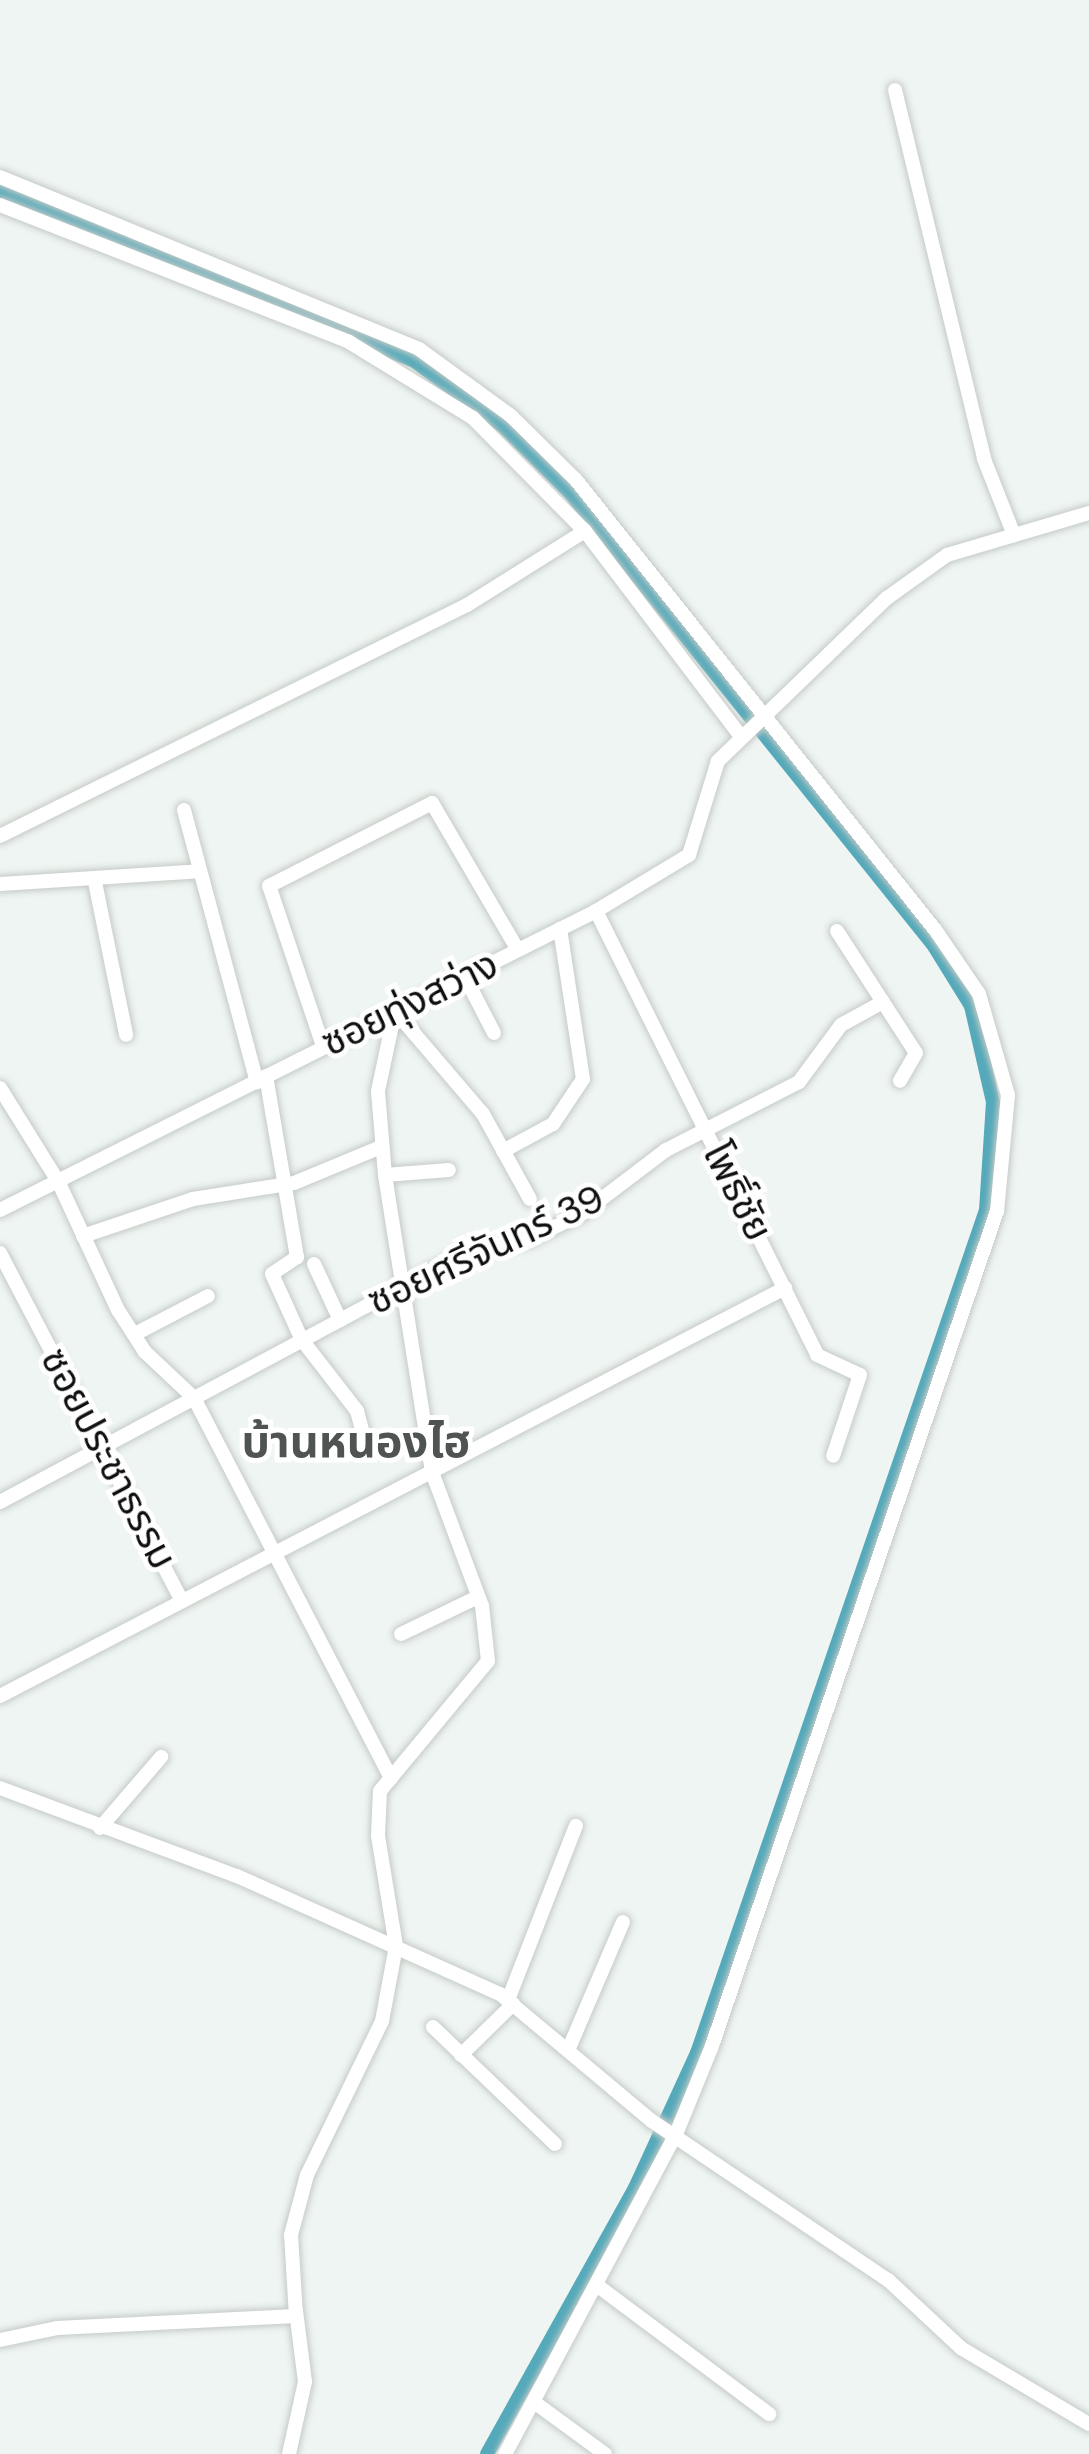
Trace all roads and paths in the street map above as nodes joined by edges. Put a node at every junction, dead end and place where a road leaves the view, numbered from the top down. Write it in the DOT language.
graph roads {
  1 [pos="895,90"];
  2 [pos="0,176"];
  3 [pos="0,205"];
  4 [pos="1089,513"];
  5 [pos="585,531"];
  6 [pos="1014,535"];
  7 [pos="754,724"];
  8 [pos="184,810"];
  9 [pos="0,836"];
  10 [pos="200,871"];
  11 [pos="95,882"];
  12 [pos="0,884"];
  13 [pos="596,910"];
  14 [pos="560,928"];
  15 [pos="837,931"];
  16 [pos="518,950"];
  17 [pos="465,977"];
  18 [pos="883,1002"];
  19 [pos="395,1012"];
  20 [pos="494,1033"];
  21 [pos="126,1035"];
  22 [pos="323,1046"];
  23 [pos="261,1079"];
  24 [pos="900,1081"];
  25 [pos="0,1088"];
  26 [pos="707,1132"];
  27 [pos="381,1147"];
  28 [pos="503,1151"];
  29 [pos="449,1170"];
  30 [pos="385,1175"];
  31 [pos="58,1180"];
  32 [pos="282,1185"];
  33 [pos="530,1199"];
  34 [pos="0,1210"];
  35 [pos="83,1236"];
  36 [pos="0,1253"];
  37 [pos="314,1264"];
  38 [pos="404,1285"];
  39 [pos="785,1288"];
  40 [pos="208,1296"];
  41 [pos="340,1320"];
  42 [pos="135,1334"];
  43 [pos="302,1340"];
  44 [pos="194,1398"];
  45 [pos="364,1438"];
  46 [pos="102,1447"];
  47 [pos="833,1456"];
  48 [pos="432,1472"];
  49 [pos="0,1502"];
  50 [pos="274,1553"];
  51 [pos="478,1597"];
  52 [pos="182,1601"];
  53 [pos="401,1634"];
  54 [pos="0,1696"];
  55 [pos="160,1757"];
  56 [pos="391,1778"];
  57 [pos="0,1789"];
  58 [pos="576,1826"];
  59 [pos="100,1828"];
  60 [pos="623,1922"];
  61 [pos="396,1946"];
  62 [pos="510,2002"];
  63 [pos="433,2027"];
  64 [pos="568,2048"];
  65 [pos="461,2055"];
  66 [pos="665,2128"];
  67 [pos="555,2144"];
  68 [pos="598,2286"];
  69 [pos="295,2299"];
  70 [pos="0,2340"];
  71 [pos="534,2402"];
  72 [pos="769,2414"];
  73 [pos="1089,2424"];
  74 [pos="289,2454"];
  75 [pos="505,2454"];
  76 [pos="605,2454"];
  1 -- 6 [label="street"];
  2 -- 7 [label="street"];
  3 -- 5 [label="street"];
  4 -- 6 [label="street, ซอยทุ่งสว่าง"];
  5 -- 7 [label="street"];
  5 -- 9 [label="street"];
  6 -- 7 [label="street, ซอยทุ่งสว่าง"];
  7 -- 13 [label="street, ซอยทุ่งสว่าง"];
  7 -- 66 [label="street"];
  8 -- 10 [label="street"];
  10 -- 11 [label="street"];
  10 -- 23 [label="street"];
  11 -- 12 [label="street"];
  11 -- 21 [label="street"];
  13 -- 14 [label="street, ซอยทุ่งสว่าง"];
  13 -- 26 [label="street, โพธิ์ชัย"];
  14 -- 16 [label="street, ซอยทุ่งสว่าง"];
  14 -- 28 [label="street"];
  15 -- 18 [label="street"];
  16 -- 17 [label="street, ซอยทุ่งสว่าง"];
  16 -- 22 [label="street"];
  17 -- 19 [label="street, ซอยทุ่งสว่าง"];
  17 -- 20 [label="street"];
  18 -- 24 [label="street"];
  18 -- 26 [label="street, ซอยศรีจันทร์ 39"];
  19 -- 22 [label="street, ซอยทุ่งสว่าง"];
  19 -- 27 [label="street"];
  19 -- 28 [label="street"];
  22 -- 23 [label="street, ซอยทุ่งสว่าง"];
  23 -- 31 [label="street, ซอยทุ่งสว่าง"];
  23 -- 32 [label="street"];
  25 -- 31 [label="street"];
  26 -- 38 [label="street, ซอยศรีจันทร์ 39"];
  26 -- 39 [label="street, โพธิ์ชัย"];
  27 -- 30 [label="street"];
  27 -- 32 [label="street"];
  28 -- 33 [label="street"];
  29 -- 30 [label="street"];
  30 -- 38 [label="street"];
  31 -- 34 [label="street, ซอยทุ่งสว่าง"];
  31 -- 35 [label="street"];
  32 -- 35 [label="street"];
  32 -- 43 [label="street"];
  35 -- 42 [label="street"];
  36 -- 46 [label="street, ซอยประชาธรรม"];
  37 -- 41 [label="street"];
  38 -- 41 [label="street, ซอยศรีจันทร์ 39"];
  38 -- 48 [label="street"];
  39 -- 47 [label="street, โพธิ์ชัย"];
  39 -- 48 [label="street"];
  40 -- 42 [label="street"];
  41 -- 43 [label="street, ซอยศรีจันทร์ 39"];
  42 -- 44 [label="street"];
  43 -- 44 [label="street, ซอยศรีจันทร์ 39"];
  43 -- 45 [label="street"];
  44 -- 46 [label="street, ซอยศรีจันทร์ 39"];
  44 -- 50 [label="street"];
  46 -- 49 [label="street, ซอยศรีจันทร์ 39"];
  46 -- 52 [label="street, ซอยประชาธรรม"];
  48 -- 50 [label="street"];
  48 -- 51 [label="street"];
  50 -- 52 [label="street"];
  50 -- 56 [label="street"];
  51 -- 53 [label="street"];
  51 -- 56 [label="street"];
  52 -- 54 [label="street"];
  55 -- 59 [label="street"];
  56 -- 61 [label="street"];
  57 -- 59 [label="street"];
  58 -- 62 [label="street"];
  59 -- 61 [label="street"];
  60 -- 64 [label="street"];
  61 -- 62 [label="street"];
  61 -- 69 [label="street"];
  62 -- 64 [label="street"];
  62 -- 65 [label="street"];
  63 -- 65 [label="street"];
  64 -- 66 [label="street"];
  65 -- 67 [label="street"];
  66 -- 68 [label="street"];
  66 -- 73 [label="street"];
  68 -- 71 [label="street"];
  68 -- 72 [label="street"];
  69 -- 70 [label="street"];
  69 -- 74 [label="street"];
  71 -- 75 [label="street"];
  71 -- 76 [label="street"];
}
